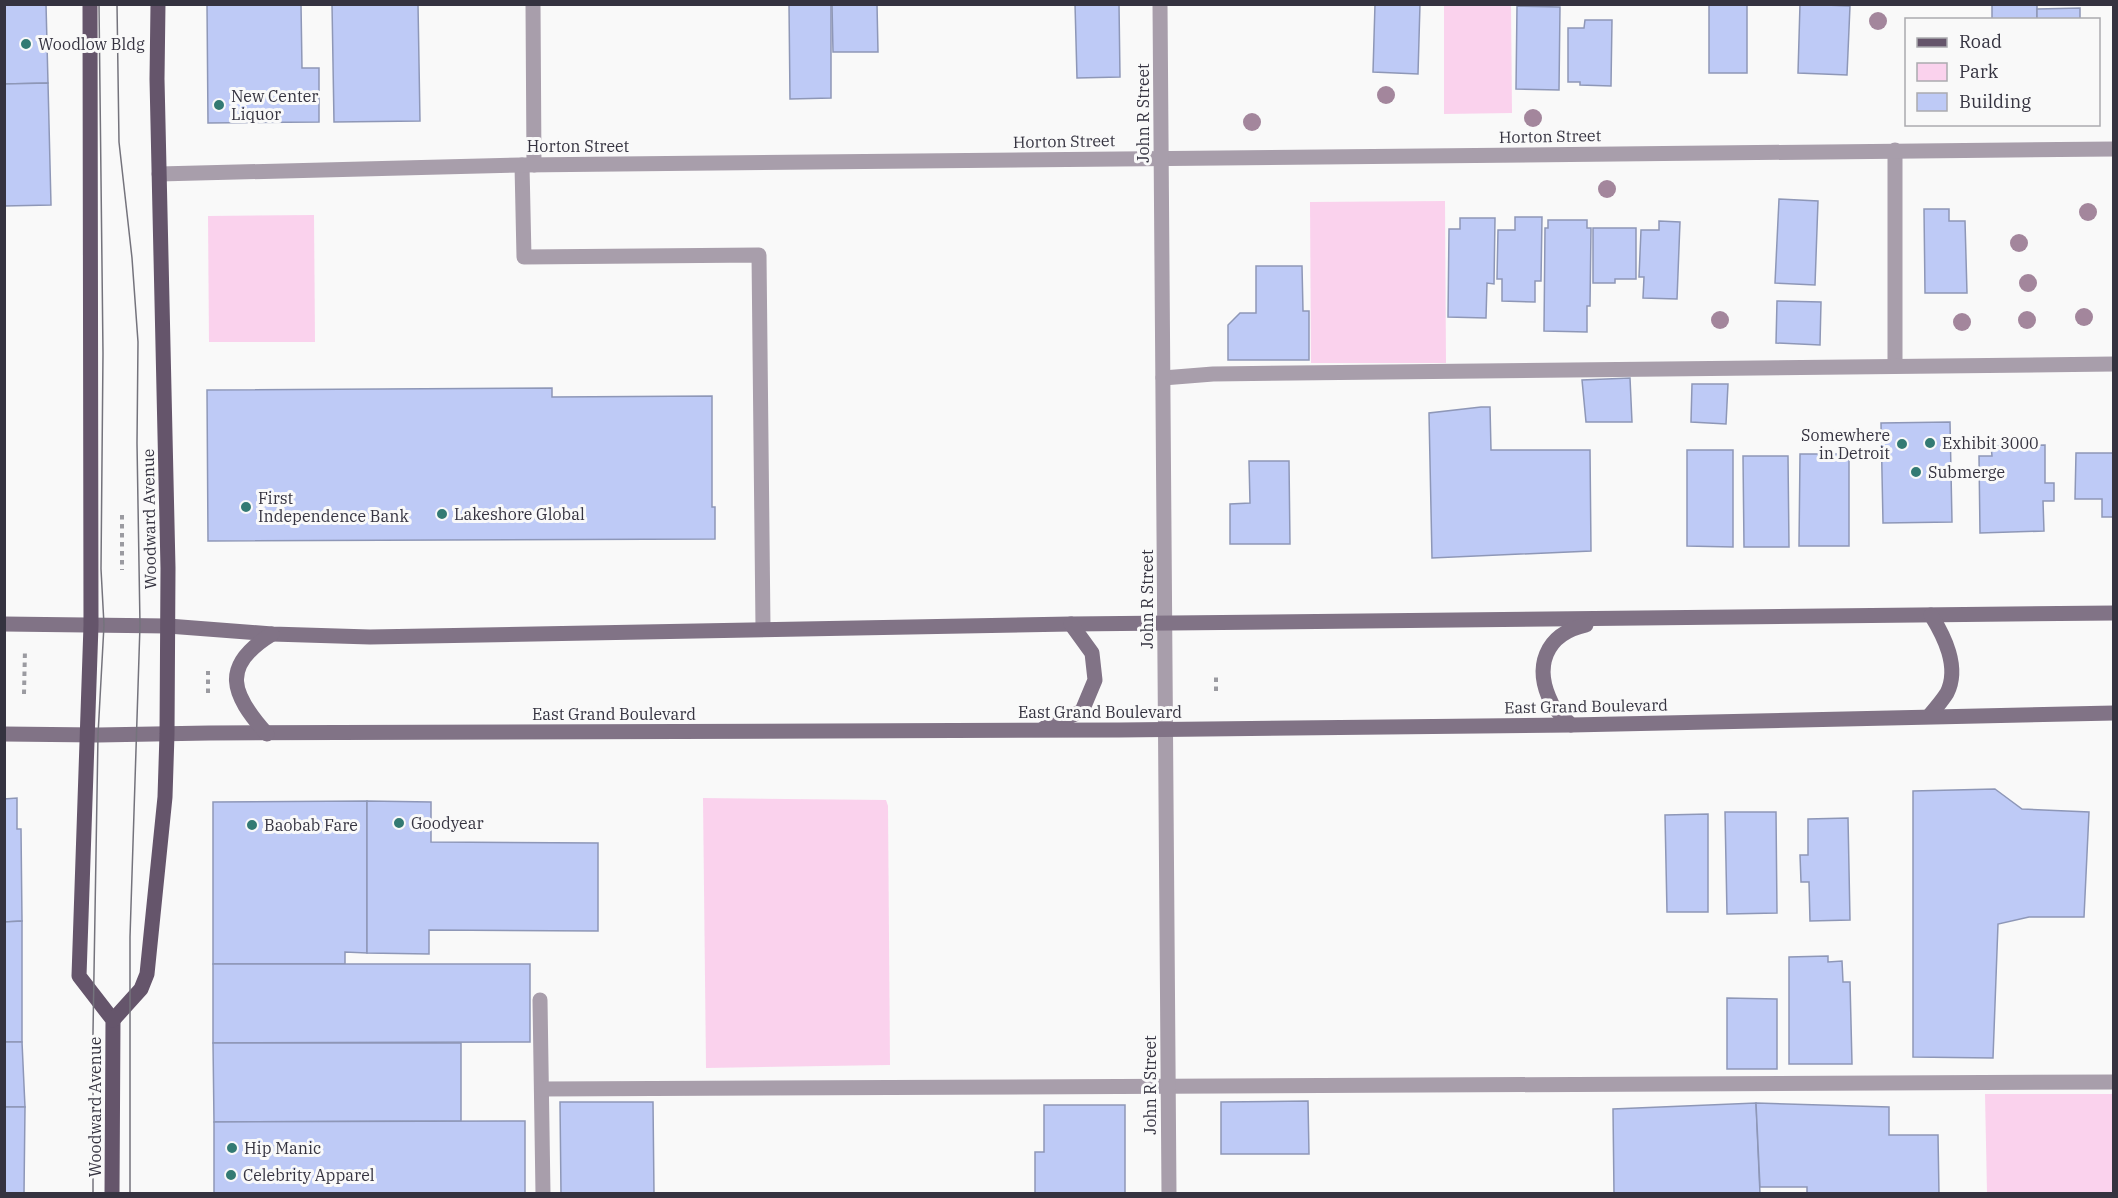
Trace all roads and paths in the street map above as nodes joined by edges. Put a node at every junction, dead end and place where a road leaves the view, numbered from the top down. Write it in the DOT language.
graph roads {
  1 [pos="90,4"];
  2 [pos="158,4"];
  3 [pos="532,4"];
  4 [pos="1160,4"];
  5 [pos="2114,148"];
  6 [pos="1895,150"];
  7 [pos="1161,158"];
  8 [pos="528,165"];
  9 [pos="159,174"];
  10 [pos="2114,364"];
  11 [pos="1894,366"];
  12 [pos="1163,378"];
  13 [pos="122,515"];
  14 [pos="122,570"];
  15 [pos="2114,613"];
  16 [pos="1931,615"];
  17 [pos="1609,619"];
  18 [pos="4,624"];
  19 [pos="1071,624"];
  20 [pos="1165,624"];
  21 [pos="91,625"];
  22 [pos="168,626"];
  23 [pos="763,628"];
  24 [pos="272,634"];
  25 [pos="25,650"];
  26 [pos="208,671"];
  27 [pos="1216,674"];
  28 [pos="1216,691"];
  29 [pos="208,693"];
  30 [pos="24,694"];
  31 [pos="2114,713"];
  32 [pos="1929,716"];
  33 [pos="1571,725"];
  34 [pos="1039,730"];
  35 [pos="1166,730"];
  36 [pos="4,734"];
  37 [pos="167,734"];
  38 [pos="267,734"];
  39 [pos="86,735"];
  40 [pos="540,1000"];
  41 [pos="112,1020"];
  42 [pos="2114,1082"];
  43 [pos="1168,1086"];
  44 [pos="542,1089"];
  45 [pos="112,1194"];
  46 [pos="543,1194"];
  47 [pos="1169,1194"];
  1 -- 21 [label="main road, Woodward Avenue"];
  2 -- 9 [label="main road, Woodward Avenue"];
  3 -- 8 [label="street"];
  4 -- 7 [label="street, John R Street"];
  5 -- 6 [label="street, Horton Street"];
  6 -- 7 [label="street, Horton Street"];
  6 -- 11 [label="street"];
  7 -- 8 [label="street, Horton Street"];
  7 -- 12 [label="street, John R Street"];
  8 -- 9 [label="street, Horton Street"];
  8 -- 23 [label="street"];
  9 -- 22 [label="main road, Woodward Avenue"];
  10 -- 11 [label="street"];
  11 -- 12 [label="street"];
  12 -- 20 [label="street, John R Street"];
  13 -- 14 [label="path"];
  15 -- 16 [label="main road"];
  16 -- 17 [label="main road"];
  16 -- 32 [label="main road"];
  17 -- 20 [label="main road"];
  17 -- 33 [label="main road"];
  18 -- 21 [label="main road"];
  19 -- 20 [label="main road"];
  19 -- 23 [label="main road"];
  19 -- 34 [label="main road"];
  20 -- 35 [label="street, John R Street"];
  21 -- 22 [label="main road"];
  21 -- 39 [label="main road, Woodward Avenue"];
  22 -- 24 [label="main road"];
  22 -- 37 [label="main road, Woodward Avenue"];
  23 -- 24 [label="main road"];
  24 -- 38 [label="main road"];
  25 -- 30 [label="path"];
  26 -- 29 [label="path"];
  27 -- 28 [label="path"];
  31 -- 32 [label="main road, East Grand Boulevard"];
  32 -- 33 [label="main road, East Grand Boulevard"];
  33 -- 35 [label="main road, East Grand Boulevard"];
  34 -- 35 [label="main road, East Grand Boulevard"];
  34 -- 38 [label="main road, East Grand Boulevard"];
  35 -- 43 [label="street, John R Street"];
  36 -- 39 [label="main road, East Grand Boulevard"];
  37 -- 38 [label="main road, East Grand Boulevard"];
  37 -- 39 [label="main road, East Grand Boulevard"];
  37 -- 41 [label="main road, Woodward Avenue"];
  39 -- 41 [label="main road, Woodward Avenue"];
  40 -- 44 [label="street"];
  41 -- 45 [label="main road, Woodward Avenue"];
  42 -- 43 [label="street"];
  43 -- 44 [label="street"];
  43 -- 47 [label="street, John R Street"];
  44 -- 46 [label="street"];
}
